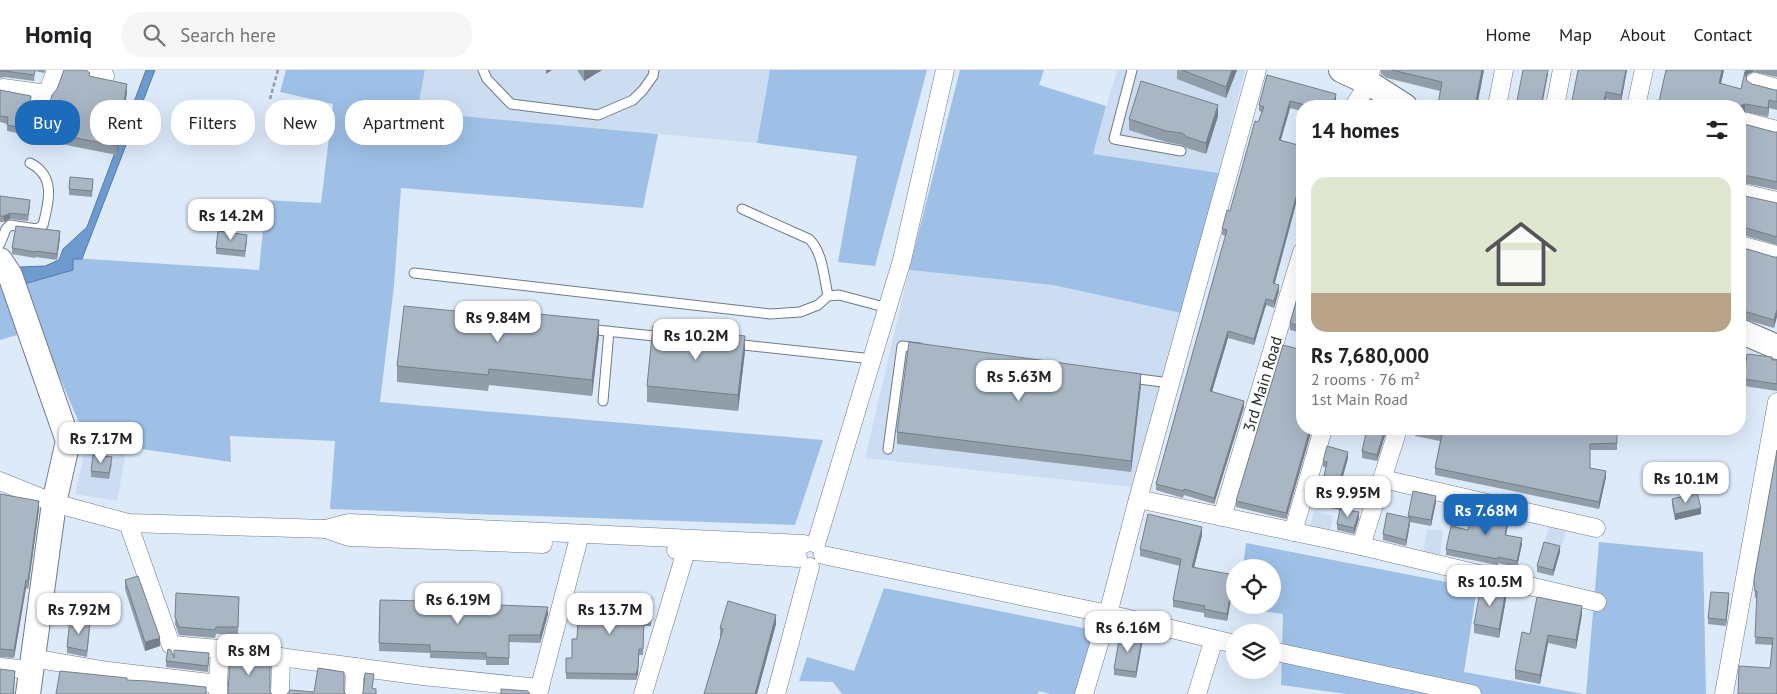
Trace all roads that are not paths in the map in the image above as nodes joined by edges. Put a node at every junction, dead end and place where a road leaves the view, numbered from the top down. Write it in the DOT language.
graph roads {
  1 [pos="56,70"];
  2 [pos="483,70"];
  3 [pos="654,70"];
  4 [pos="945,70"];
  5 [pos="1132,70"];
  6 [pos="1257,70"];
  7 [pos="1341,70"];
  8 [pos="1504,70"];
  9 [pos="1562,70"];
  10 [pos="1644,70"];
  11 [pos="1370,76"];
  12 [pos="1755,82"];
  13 [pos="3,88"];
  14 [pos="1777,88"];
  15 [pos="1357,100"];
  16 [pos="1398,100"];
  17 [pos="1498,100"];
  18 [pos="1556,100"];
  19 [pos="1637,100"];
  20 [pos="1747,122"];
  21 [pos="1777,130"];
  22 [pos="1181,151"];
  23 [pos="30,163"];
  24 [pos="1747,194"];
  25 [pos="1777,201"];
  26 [pos="742,208"];
  27 [pos="0,244"];
  28 [pos="1746,247"];
  29 [pos="1777,255"];
  30 [pos="0,260"];
  31 [pos="1296,272"];
  32 [pos="414,273"];
  33 [pos="828,296"];
  34 [pos="888,308"];
  35 [pos="580,328"];
  36 [pos="609,331"];
  37 [pos="1746,334"];
  38 [pos="676,338"];
  39 [pos="724,343"];
  40 [pos="1777,347"];
  41 [pos="931,350"];
  42 [pos="873,359"];
  43 [pos="1122,376"];
  44 [pos="1170,383"];
  45 [pos="603,401"];
  46 [pos="1777,402"];
  47 [pos="1321,435"];
  48 [pos="1396,435"];
  49 [pos="888,449"];
  50 [pos="1383,479"];
  51 [pos="0,480"];
  52 [pos="1138,499"];
  53 [pos="54,503"];
  54 [pos="1222,517"];
  55 [pos="128,523"];
  56 [pos="1596,528"];
  57 [pos="1293,532"];
  58 [pos="579,540"];
  59 [pos="687,545"];
  60 [pos="1361,546"];
  61 [pos="810,554"];
  62 [pos="1597,602"];
  63 [pos="1108,614"];
  64 [pos="1214,639"];
  65 [pos="1226,642"];
  66 [pos="220,649"];
  67 [pos="1281,654"];
  68 [pos="281,657"];
  69 [pos="31,664"];
  70 [pos="0,667"];
  71 [pos="355,667"];
  72 [pos="218,689"];
  73 [pos="539,691"];
  74 [pos="28,694"];
  75 [pos="280,694"];
  76 [pos="354,694"];
  77 [pos="644,694"];
  78 [pos="776,694"];
  79 [pos="1084,694"];
  80 [pos="1197,694"];
  81 [pos="1472,694"];
  82 [pos="1724,694"];
  1 -- 13 [label="street"];
  2 -- 3 [label="lane"];
  4 -- 34 [label="street"];
  5 -- 22 [label="lane"];
  6 -- 44 [label="street"];
  7 -- 11 [label="street"];
  8 -- 17 [label="street"];
  9 -- 18 [label="street"];
  10 -- 19 [label="street"];
  11 -- 15 [label="street"];
  11 -- 16 [label="street"];
  12 -- 14 [label="street"];
  20 -- 21 [label="street"];
  23 -- 27 [label="lane"];
  24 -- 25 [label="street"];
  26 -- 33 [label="lane"];
  28 -- 29 [label="street"];
  30 -- 53 [label="street"];
  31 -- 54 [label="street, 3rd Main Road"];
  32 -- 33 [label="lane"];
  33 -- 34 [label="lane"];
  34 -- 42 [label="street"];
  35 -- 36 [label="lane"];
  36 -- 38 [label="lane"];
  36 -- 45 [label="lane"];
  37 -- 40 [label="street"];
  39 -- 42 [label="lane"];
  41 -- 49 [label="lane"];
  42 -- 61 [label="street"];
  43 -- 44 [label="lane"];
  44 -- 52 [label="street"];
  46 -- 82 [label="street"];
  47 -- 57 [label="street"];
  48 -- 50 [label="street"];
  50 -- 56 [label="street"];
  50 -- 60 [label="street"];
  51 -- 53 [label="street"];
  52 -- 54 [label="street"];
  52 -- 63 [label="street"];
  53 -- 55 [label="street"];
  53 -- 69 [label="street"];
  54 -- 57 [label="street"];
  55 -- 58 [label="street"];
  55 -- 66 [label="street"];
  57 -- 60 [label="street"];
  58 -- 59 [label="street"];
  58 -- 73 [label="street"];
  59 -- 61 [label="street"];
  59 -- 77 [label="street"];
  60 -- 62 [label="street"];
  61 -- 63 [label="street"];
  61 -- 78 [label="street"];
  63 -- 64 [label="street"];
  63 -- 79 [label="street"];
  64 -- 65 [label="street"];
  64 -- 80 [label="street"];
  66 -- 68 [label="street"];
  66 -- 72 [label="street"];
  67 -- 81 [label="street"];
  68 -- 71 [label="street"];
  68 -- 75 [label="street"];
  69 -- 70 [label="street"];
  69 -- 72 [label="street"];
  69 -- 74 [label="street"];
  71 -- 73 [label="street"];
  71 -- 76 [label="street"];
}
